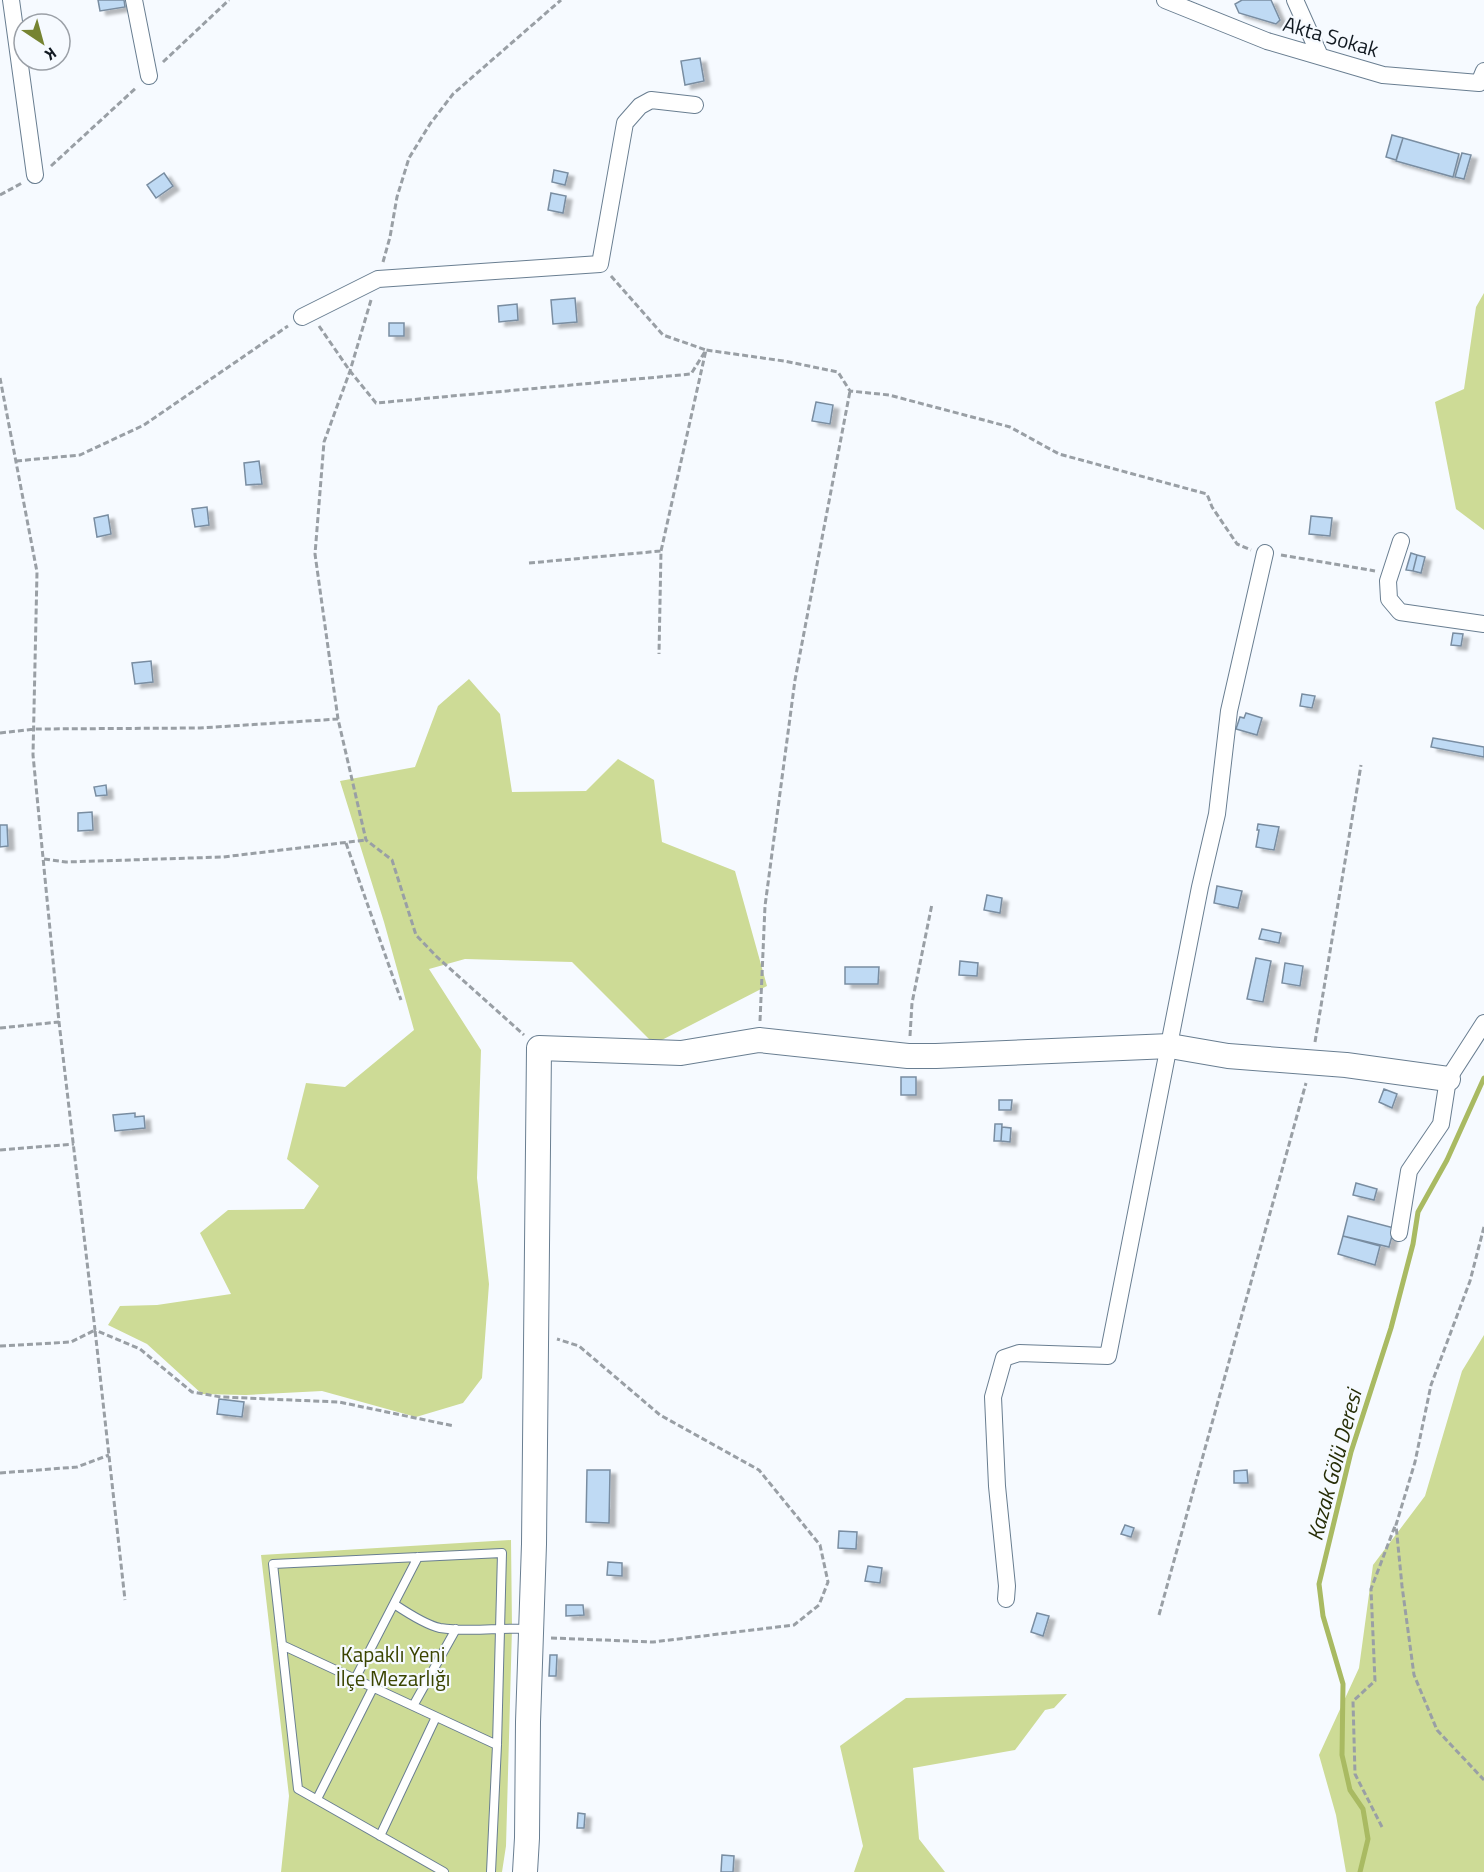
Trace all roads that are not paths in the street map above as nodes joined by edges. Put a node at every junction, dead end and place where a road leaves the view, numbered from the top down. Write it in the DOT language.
graph roads {
  1 [pos="10,0"];
  2 [pos="134,0"];
  3 [pos="1165,0"];
  4 [pos="1295,0"];
  5 [pos="1320,56"];
  6 [pos="1484,71"];
  7 [pos="149,76"];
  8 [pos="694,105"];
  9 [pos="34,176"];
  10 [pos="302,317"];
  11 [pos="1401,542"];
  12 [pos="1265,552"];
  13 [pos="1484,624"];
  14 [pos="1484,1023"];
  15 [pos="1170,1046"];
  16 [pos="1448,1079"];
  17 [pos="1399,1233"];
  18 [pos="418,1557"];
  19 [pos="1006,1599"];
  20 [pos="394,1604"];
  21 [pos="456,1629"];
  22 [pos="500,1629"];
  23 [pos="532,1633"];
  24 [pos="282,1645"];
  25 [pos="355,1679"];
  26 [pos="373,1688"];
  27 [pos="413,1706"];
  28 [pos="436,1716"];
  29 [pos="497,1745"];
  30 [pos="317,1799"];
  31 [pos="380,1836"];
  32 [pos="444,1872"];
  33 [pos="490,1872"];
  34 [pos="525,1872"];
  1 -- 9 [label="street"];
  2 -- 7 [label="street"];
  3 -- 5 [label="street, Akta Sokak"];
  4 -- 5 [label="street"];
  5 -- 6 [label="street, Akta Sokak"];
  8 -- 10 [label="street"];
  11 -- 13 [label="street"];
  12 -- 15 [label="street"];
  14 -- 16 [label="street"];
  15 -- 16 [label="street"];
  15 -- 19 [label="street"];
  15 -- 23 [label="street"];
  16 -- 17 [label="street"];
  18 -- 20 [label="lane"];
  18 -- 22 [label="lane"];
  18 -- 24 [label="lane"];
  20 -- 21 [label="lane"];
  20 -- 25 [label="lane"];
  21 -- 22 [label="lane"];
  21 -- 27 [label="lane"];
  22 -- 23 [label="lane"];
  22 -- 29 [label="lane"];
  23 -- 34 [label="street"];
  24 -- 25 [label="lane"];
  24 -- 30 [label="lane"];
  25 -- 26 [label="lane"];
  26 -- 27 [label="lane"];
  26 -- 30 [label="lane"];
  27 -- 28 [label="lane"];
  28 -- 29 [label="lane"];
  28 -- 31 [label="lane"];
  29 -- 33 [label="lane"];
  30 -- 31 [label="lane"];
  31 -- 32 [label="lane"];
}
